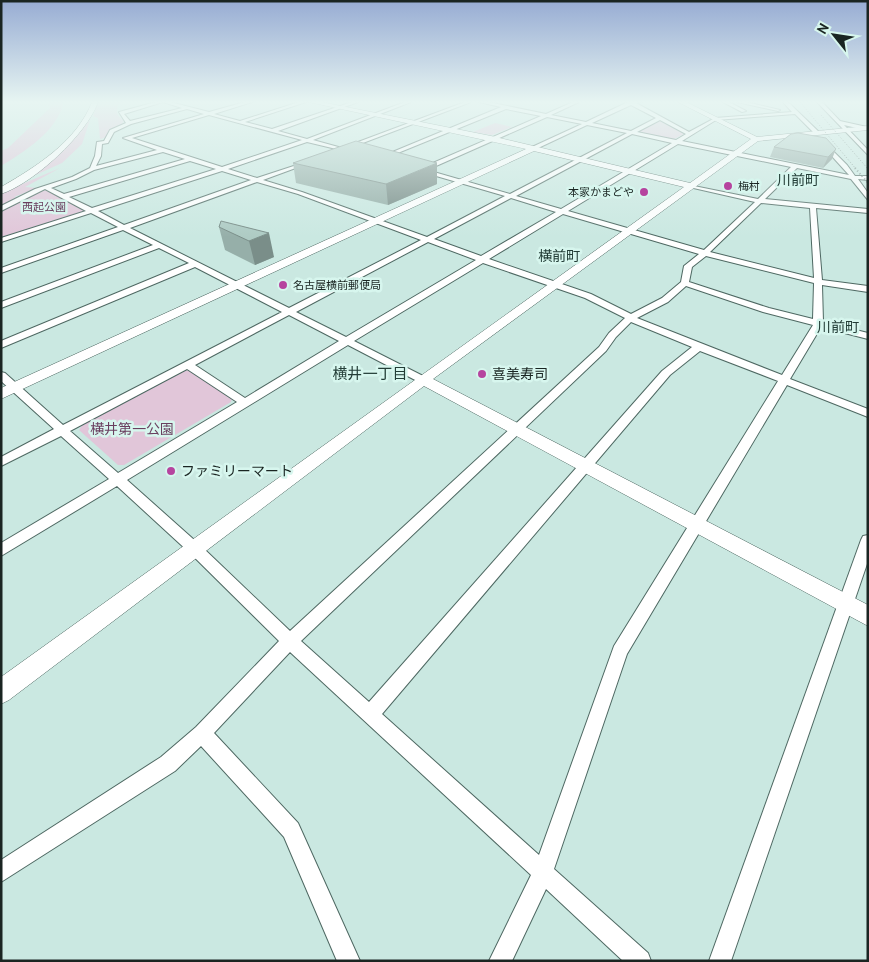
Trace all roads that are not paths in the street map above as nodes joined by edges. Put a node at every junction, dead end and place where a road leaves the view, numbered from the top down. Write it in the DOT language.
graph roads {
  1 [pos="61,147"];
  2 [pos="99,147"];
  3 [pos="152,147"];
  4 [pos="288,147"];
  5 [pos="334,147"];
  6 [pos="348,147"];
  7 [pos="408,147"];
  8 [pos="471,147"];
  9 [pos="529,147"];
  10 [pos="603,147"];
  11 [pos="670,147"];
  12 [pos="702,147"];
  13 [pos="745,147"];
  14 [pos="827,147"];
  15 [pos="534,148"];
  16 [pos="342,149"];
  17 [pos="164,150"];
  18 [pos="333,153"];
  19 [pos="360,154"];
  20 [pos="736,154"];
  21 [pos="370,157"];
  22 [pos="190,159"];
  23 [pos="316,159"];
  24 [pos="379,159"];
  25 [pos="580,159"];
  26 [pos="395,163"];
  27 [pos="796,166"];
  28 [pos="412,168"];
  29 [pos="92,169"];
  30 [pos="222,169"];
  31 [pos="420,170"];
  32 [pos="630,171"];
  33 [pos="853,177"];
  34 [pos="868,178"];
  35 [pos="259,180"];
  36 [pos="460,181"];
  37 [pos="691,186"];
  38 [pos="47,188"];
  39 [pos="1,190"];
  40 [pos="65,196"];
  41 [pos="510,196"];
  42 [pos="868,198"];
  43 [pos="760,201"];
  44 [pos="813,206"];
  45 [pos="1,208"];
  46 [pos="92,211"];
  47 [pos="562,211"];
  48 [pos="868,211"];
  49 [pos="376,221"];
  50 [pos="125,228"];
  51 [pos="630,231"];
  52 [pos="427,239"];
  53 [pos="1,240"];
  54 [pos="158,246"];
  55 [pos="704,253"];
  56 [pos="483,259"];
  57 [pos="194,264"];
  58 [pos="1,271"];
  59 [pos="818,282"];
  60 [pos="685,283"];
  61 [pos="236,286"];
  62 [pos="555,286"];
  63 [pos="868,290"];
  64 [pos="1,305"];
  65 [pos="288,312"];
  66 [pos="630,317"];
  67 [pos="818,324"];
  68 [pos="868,336"];
  69 [pos="345,342"];
  70 [pos="1,345"];
  71 [pos="698,348"];
  72 [pos="188,365"];
  73 [pos="1,375"];
  74 [pos="423,380"];
  75 [pos="783,381"];
  76 [pos="15,388"];
  77 [pos="1,394"];
  78 [pos="244,402"];
  79 [pos="868,413"];
  80 [pos="63,430"];
  81 [pos="516,431"];
  82 [pos="1,462"];
  83 [pos="586,467"];
  84 [pos="118,480"];
  85 [pos="697,525"];
  86 [pos="868,540"];
  87 [pos="1,550"];
  88 [pos="196,550"];
  89 [pos="846,605"];
  90 [pos="868,616"];
  91 [pos="290,640"];
  92 [pos="1,692"];
  93 [pos="371,713"];
  94 [pos="202,733"];
  95 [pos="1,872"];
  96 [pos="543,872"];
  97 [pos="349,961"];
  98 [pos="500,961"];
  99 [pos="640,961"];
  100 [pos="720,961"];
  1 -- 39 [label="street"];
  2 -- 29 [label="street"];
  3 -- 17 [label="street"];
  4 -- 30 [label="street"];
  5 -- 16 [label="street"];
  6 -- 16 [label="street"];
  7 -- 24 [label="street"];
  8 -- 31 [label="street"];
  9 -- 15 [label="street"];
  10 -- 25 [label="street"];
  11 -- 32 [label="street"];
  12 -- 20 [label="street"];
  13 -- 20 [label="street"];
  14 -- 33 [label="street"];
  15 -- 25 [label="street"];
  15 -- 36 [label="street"];
  16 -- 18 [label="street"];
  16 -- 19 [label="street"];
  17 -- 22 [label="street"];
  17 -- 29 [label="street"];
  20 -- 27 [label="street"];
  20 -- 37 [label="street"];
  21 -- 24 [label="street"];
  22 -- 30 [label="street"];
  22 -- 40 [label="street"];
  23 -- 35 [label="street"];
  24 -- 26 [label="street"];
  25 -- 32 [label="street"];
  25 -- 41 [label="street"];
  27 -- 33 [label="street"];
  27 -- 43 [label="street"];
  28 -- 31 [label="street"];
  29 -- 38 [label="street"];
  30 -- 35 [label="street"];
  30 -- 46 [label="street"];
  31 -- 36 [label="street"];
  32 -- 37 [label="street"];
  32 -- 47 [label="street"];
  33 -- 34 [label="street"];
  33 -- 42 [label="street"];
  35 -- 49 [label="street"];
  35 -- 50 [label="street"];
  36 -- 41 [label="street"];
  36 -- 49 [label="street"];
  37 -- 43 [label="street"];
  37 -- 51 [label="street"];
  38 -- 40 [label="street"];
  38 -- 45 [label="street"];
  40 -- 46 [label="street"];
  41 -- 47 [label="street"];
  41 -- 52 [label="street"];
  43 -- 44 [label="street"];
  43 -- 55 [label="street"];
  44 -- 48 [label="street"];
  44 -- 59 [label="street"];
  46 -- 50 [label="street"];
  46 -- 53 [label="street"];
  47 -- 51 [label="street"];
  47 -- 56 [label="street"];
  49 -- 52 [label="street"];
  49 -- 61 [label="street"];
  50 -- 54 [label="street"];
  50 -- 58 [label="street"];
  51 -- 55 [label="street"];
  51 -- 62 [label="street"];
  52 -- 56 [label="street"];
  52 -- 65 [label="street"];
  54 -- 57 [label="street"];
  54 -- 64 [label="street"];
  55 -- 59 [label="street"];
  55 -- 60 [label="street"];
  56 -- 62 [label="street"];
  56 -- 69 [label="street"];
  57 -- 61 [label="street"];
  57 -- 70 [label="street"];
  59 -- 63 [label="street"];
  59 -- 67 [label="street"];
  60 -- 66 [label="street"];
  60 -- 67 [label="street"];
  61 -- 65 [label="street"];
  61 -- 76 [label="street"];
  62 -- 66 [label="street"];
  62 -- 74 [label="street"];
  65 -- 69 [label="street"];
  65 -- 72 [label="street"];
  66 -- 71 [label="street"];
  66 -- 81 [label="street"];
  67 -- 68 [label="street"];
  67 -- 75 [label="street"];
  69 -- 74 [label="street"];
  69 -- 78 [label="street"];
  71 -- 75 [label="street"];
  71 -- 83 [label="street"];
  72 -- 78 [label="street"];
  72 -- 80 [label="street"];
  73 -- 76 [label="street"];
  74 -- 81 [label="street"];
  74 -- 88 [label="street"];
  75 -- 79 [label="street"];
  75 -- 85 [label="street"];
  76 -- 77 [label="street"];
  76 -- 80 [label="street"];
  78 -- 84 [label="street"];
  80 -- 82 [label="street"];
  80 -- 84 [label="street"];
  81 -- 83 [label="street"];
  81 -- 91 [label="street"];
  83 -- 85 [label="street"];
  83 -- 93 [label="street"];
  84 -- 87 [label="street"];
  84 -- 88 [label="street"];
  85 -- 89 [label="street"];
  85 -- 96 [label="street"];
  86 -- 89 [label="street"];
  88 -- 91 [label="street"];
  88 -- 92 [label="street"];
  89 -- 90 [label="street"];
  89 -- 100 [label="street"];
  91 -- 93 [label="street"];
  91 -- 94 [label="street"];
  93 -- 96 [label="street"];
  94 -- 95 [label="street"];
  94 -- 97 [label="street"];
  96 -- 98 [label="street"];
  96 -- 99 [label="street"];
}
